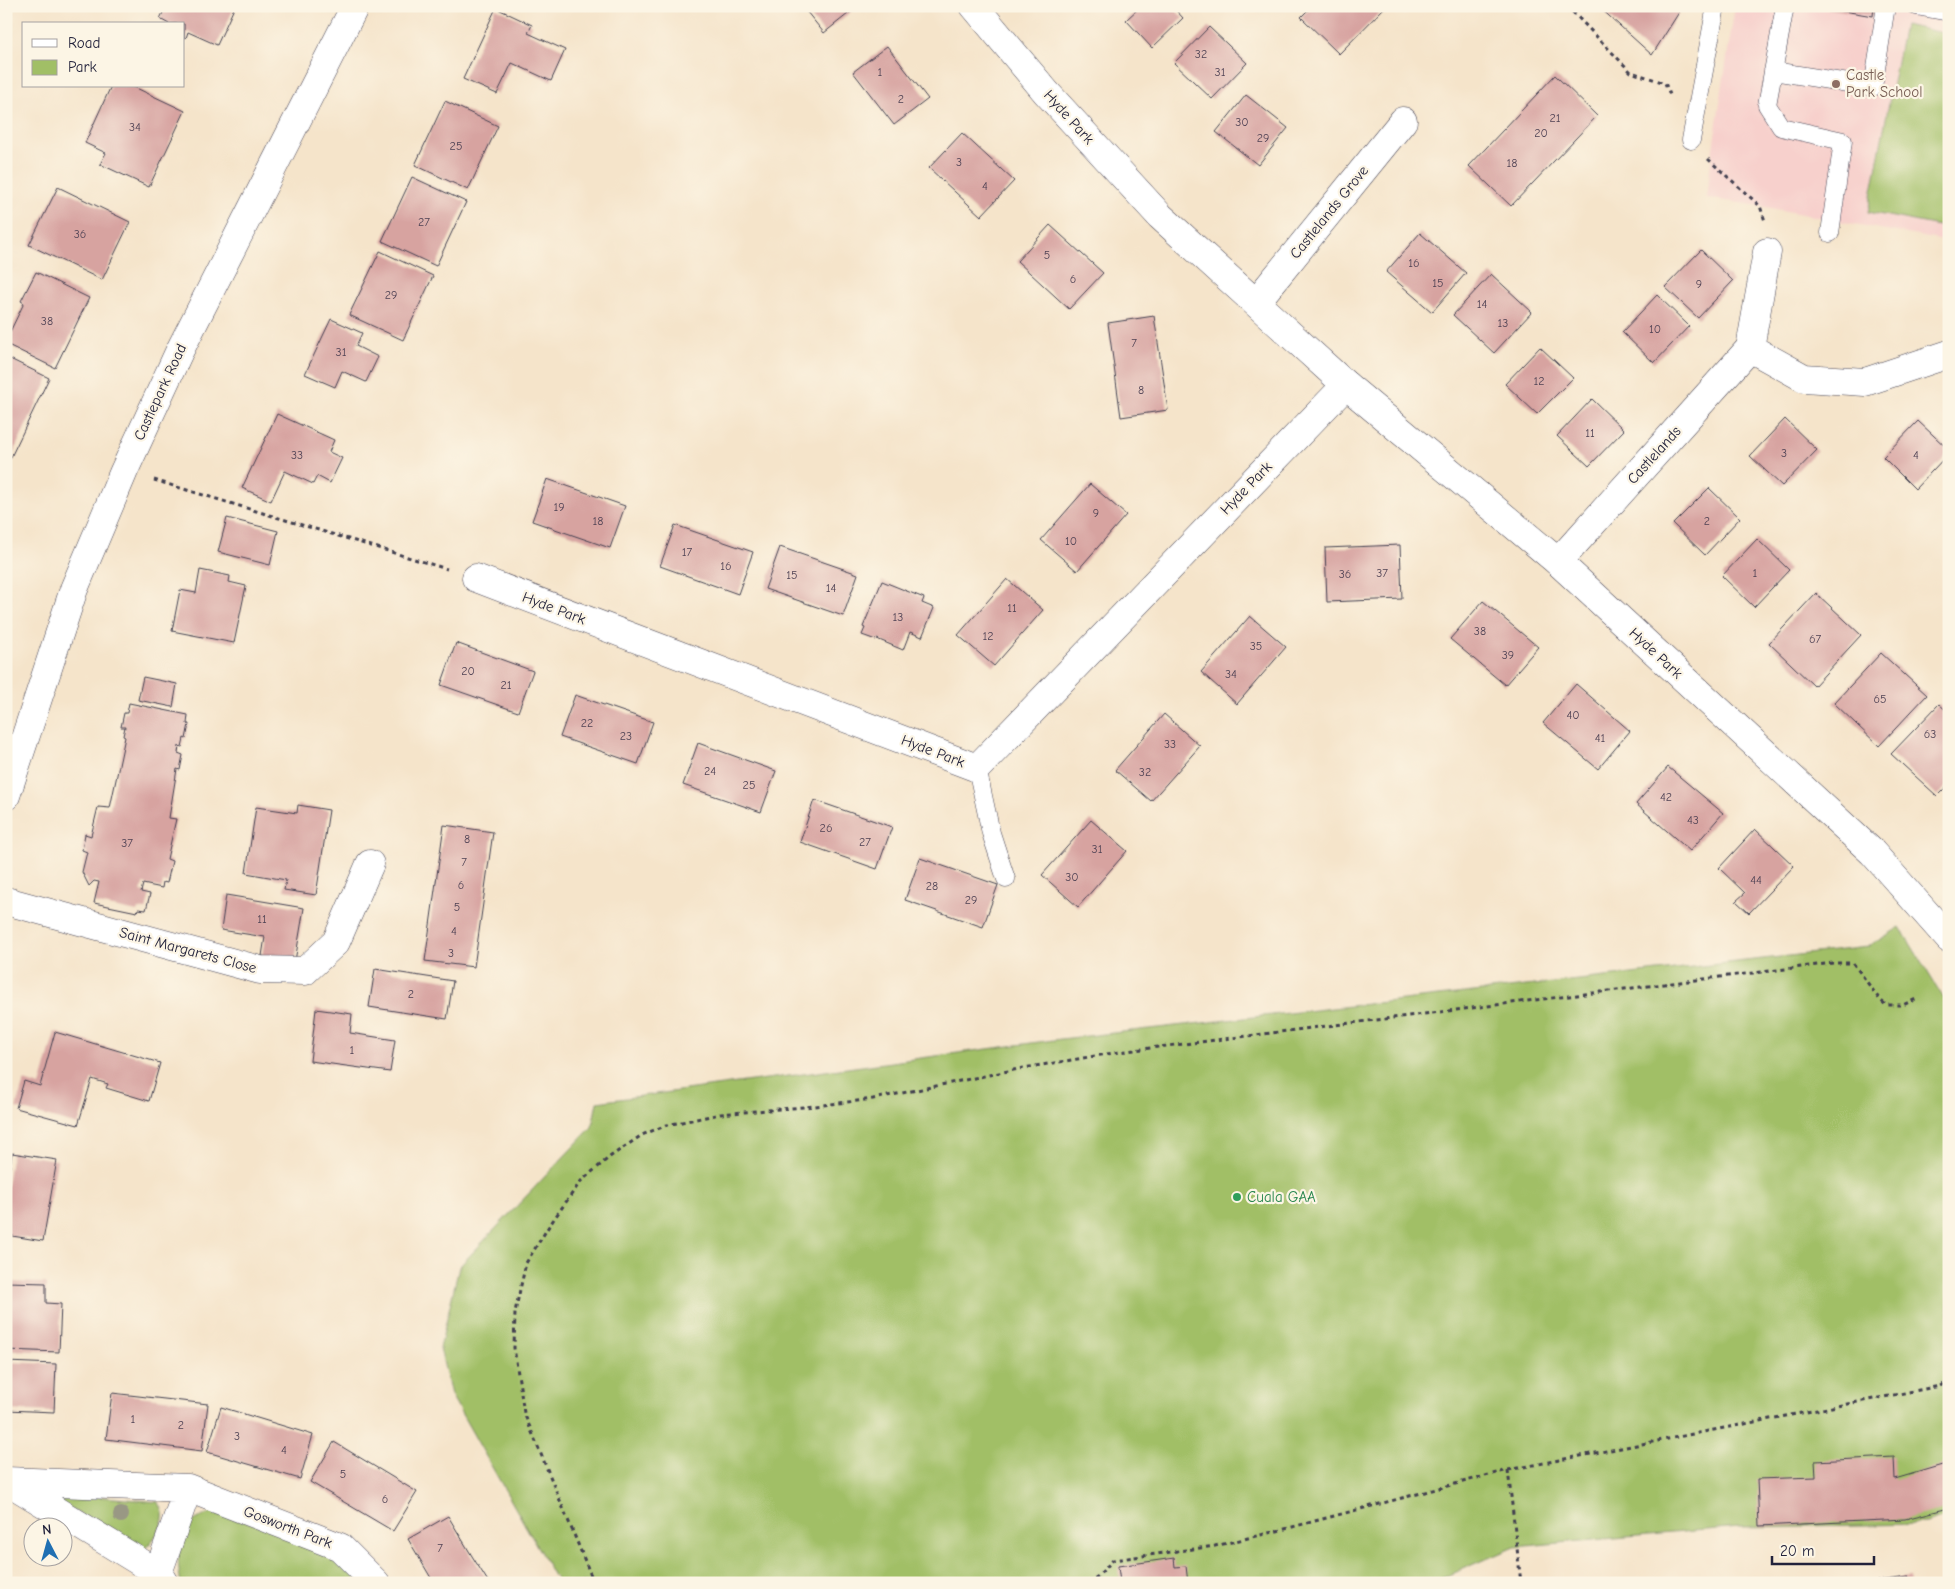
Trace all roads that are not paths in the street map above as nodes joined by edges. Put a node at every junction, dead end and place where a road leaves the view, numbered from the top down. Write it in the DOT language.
graph roads {
  1 [pos="355,6"];
  2 [pos="974,6"];
  3 [pos="1716,6"];
  4 [pos="1785,6"];
  5 [pos="1886,6"];
  6 [pos="1916,6"];
  7 [pos="1949,12"];
  8 [pos="1773,72"];
  9 [pos="1403,121"];
  10 [pos="1691,140"];
  11 [pos="1830,233"];
  12 [pos="1767,252"];
  13 [pos="1256,302"];
  14 [pos="1750,348"];
  15 [pos="1949,354"];
  16 [pos="1346,385"];
  17 [pos="1558,562"];
  18 [pos="476,578"];
  19 [pos="977,768"];
  20 [pos="6,796"];
  21 [pos="370,864"];
  22 [pos="1006,879"];
  23 [pos="6,901"];
  24 [pos="1949,938"];
  25 [pos="7,1481"];
  26 [pos="188,1488"];
  27 [pos="161,1578"];
  28 [pos="376,1583"];
  1 -- 20 [label="street, Castlepark Road"];
  2 -- 13 [label="street, Hyde Park"];
  3 -- 10 [label="lane"];
  4 -- 8 [label="lane"];
  5 -- 8 [label="lane"];
  6 -- 7 [label="lane"];
  8 -- 11 [label="lane"];
  9 -- 13 [label="street, Castlelands Grove"];
  12 -- 14 [label="street"];
  13 -- 16 [label="street, Hyde Park"];
  14 -- 15 [label="street"];
  14 -- 17 [label="street, Castlelands"];
  16 -- 17 [label="street, Hyde Park"];
  16 -- 19 [label="street, Hyde Park"];
  17 -- 24 [label="street, Hyde Park"];
  18 -- 19 [label="street, Hyde Park"];
  19 -- 22 [label="lane"];
  21 -- 23 [label="street, Saint Margarets Close"];
  25 -- 26 [label="street, Gosworth Park"];
  25 -- 27 [label="street, Gosworth Park"];
  26 -- 27 [label="street, Gosworth Park"];
  26 -- 28 [label="street, Gosworth Park"];
}
